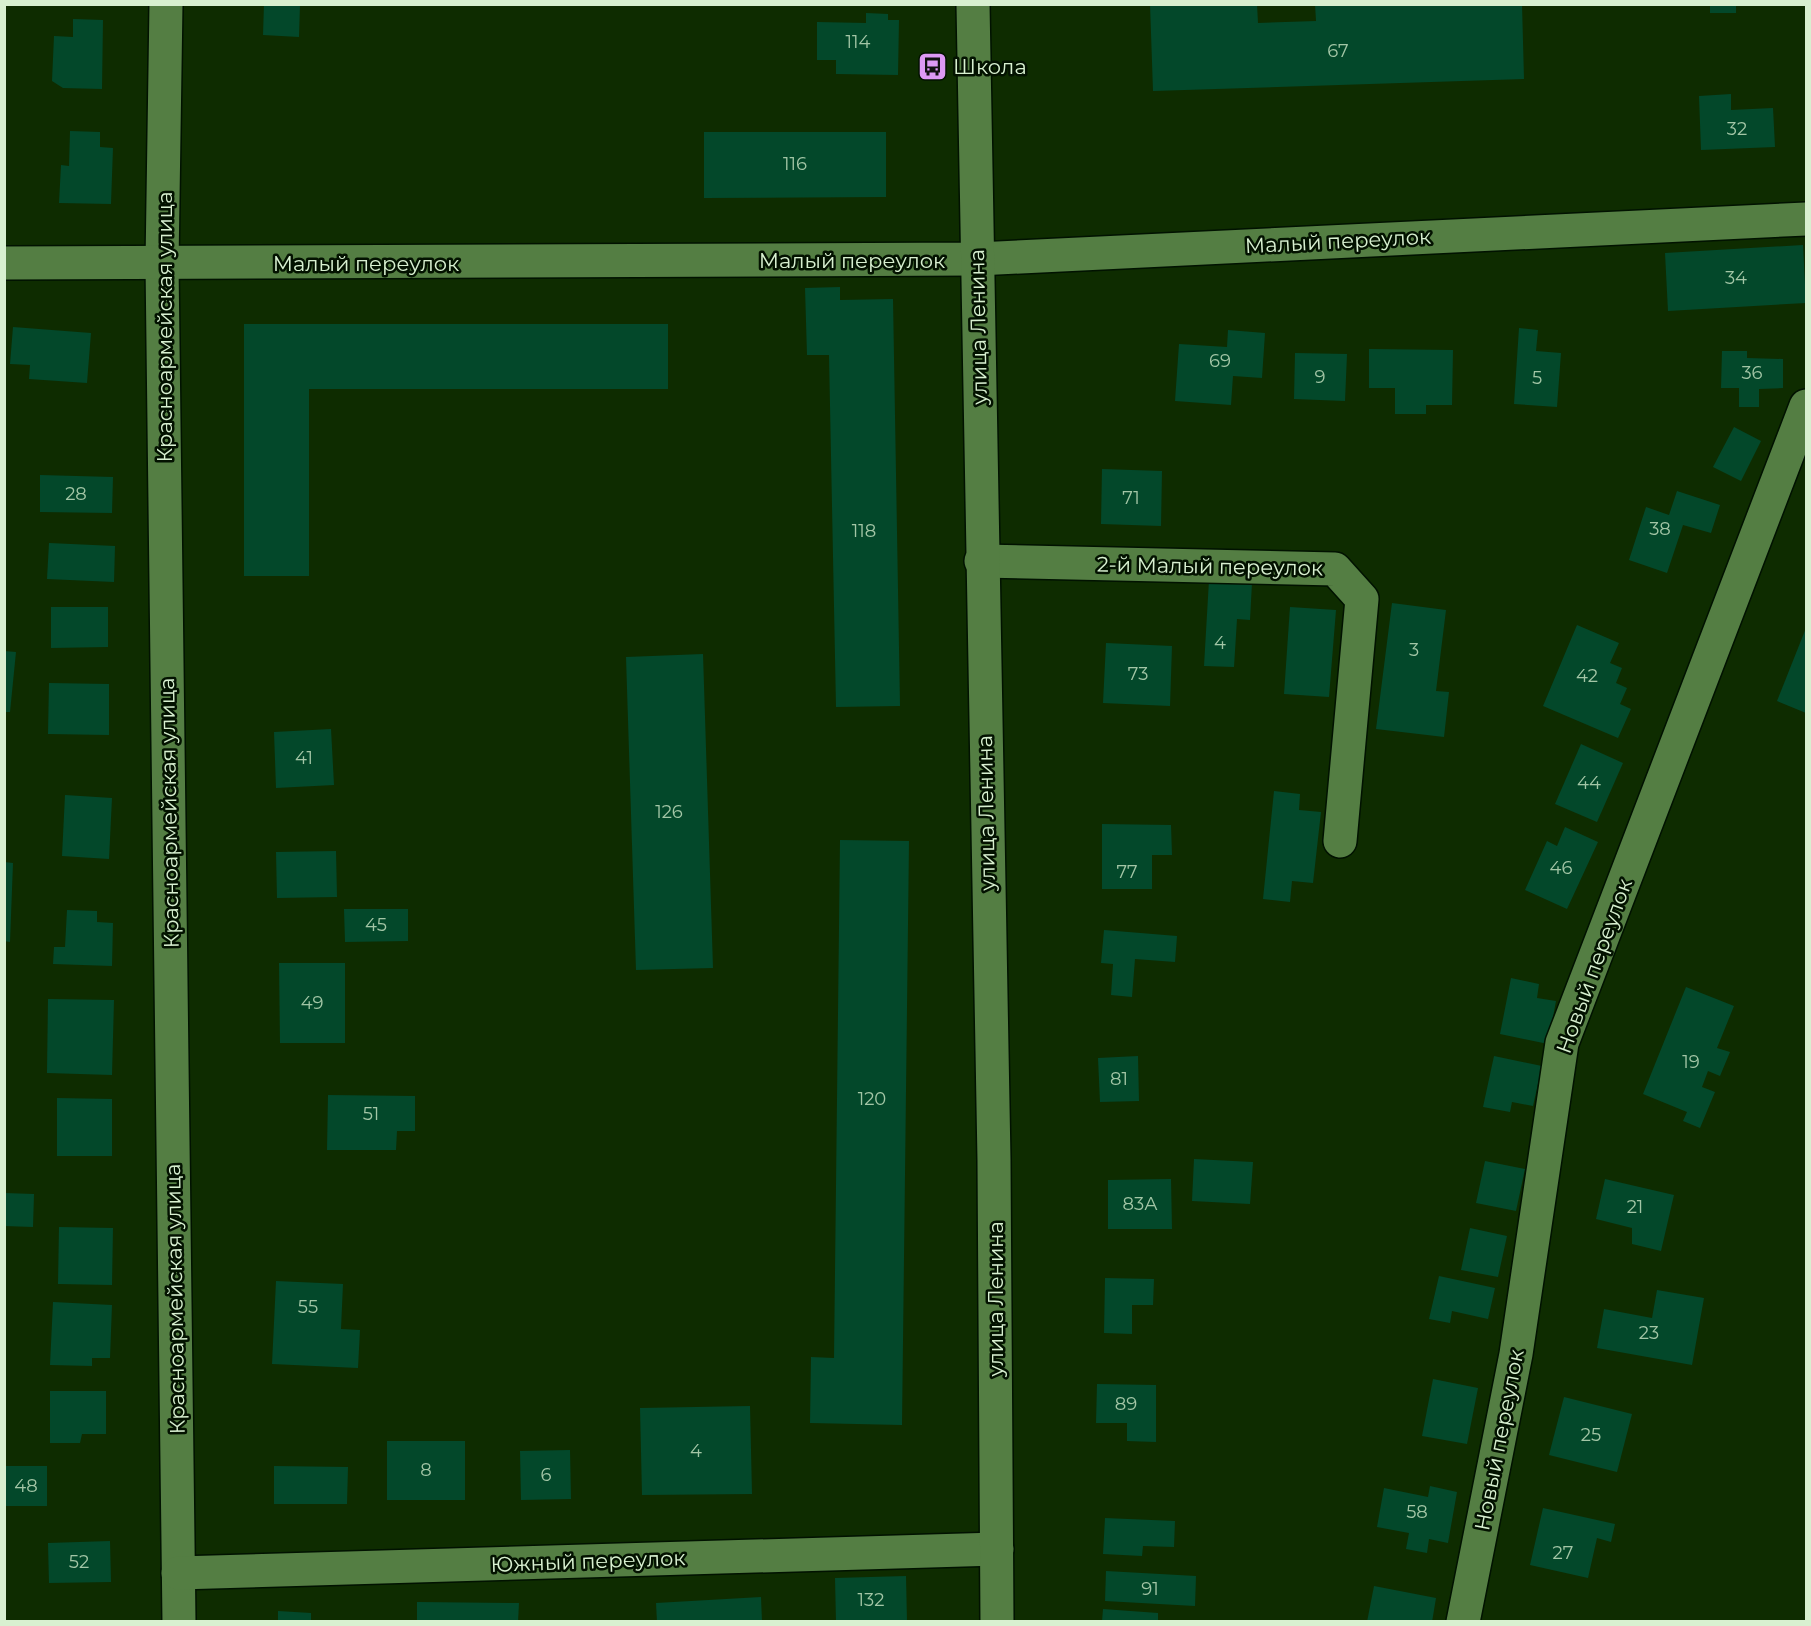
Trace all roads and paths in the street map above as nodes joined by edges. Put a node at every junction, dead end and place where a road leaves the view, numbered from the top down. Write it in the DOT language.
graph roads {
  1 [pos="165,4"];
  2 [pos="973,4"];
  3 [pos="1806,219"];
  4 [pos="977,259"];
  5 [pos="4,263"];
  6 [pos="162,264"];
  7 [pos="1806,406"];
  8 [pos="981,561"];
  9 [pos="1340,841"];
  10 [pos="997,1549"];
  11 [pos="178,1573"];
  12 [pos="179,1622"];
  13 [pos="997,1622"];
  14 [pos="1463,1622"];
  1 -- 6 [label="street, Красноармейская улица"];
  2 -- 4 [label="street, улица Ленина"];
  3 -- 4 [label="street, Малый переулок"];
  4 -- 6 [label="street, Малый переулок"];
  4 -- 8 [label="street, улица Ленина"];
  5 -- 6 [label="street, Малый переулок"];
  6 -- 11 [label="street, Красноармейская улица"];
  7 -- 14 [label="street, Новый переулок"];
  8 -- 9 [label="street, 2-й Малый переулок"];
  8 -- 10 [label="street, улица Ленина"];
  10 -- 11 [label="street, Южный переулок"];
  10 -- 13 [label="street, улица Ленина"];
  11 -- 12 [label="street, Красноармейская улица"];
}
